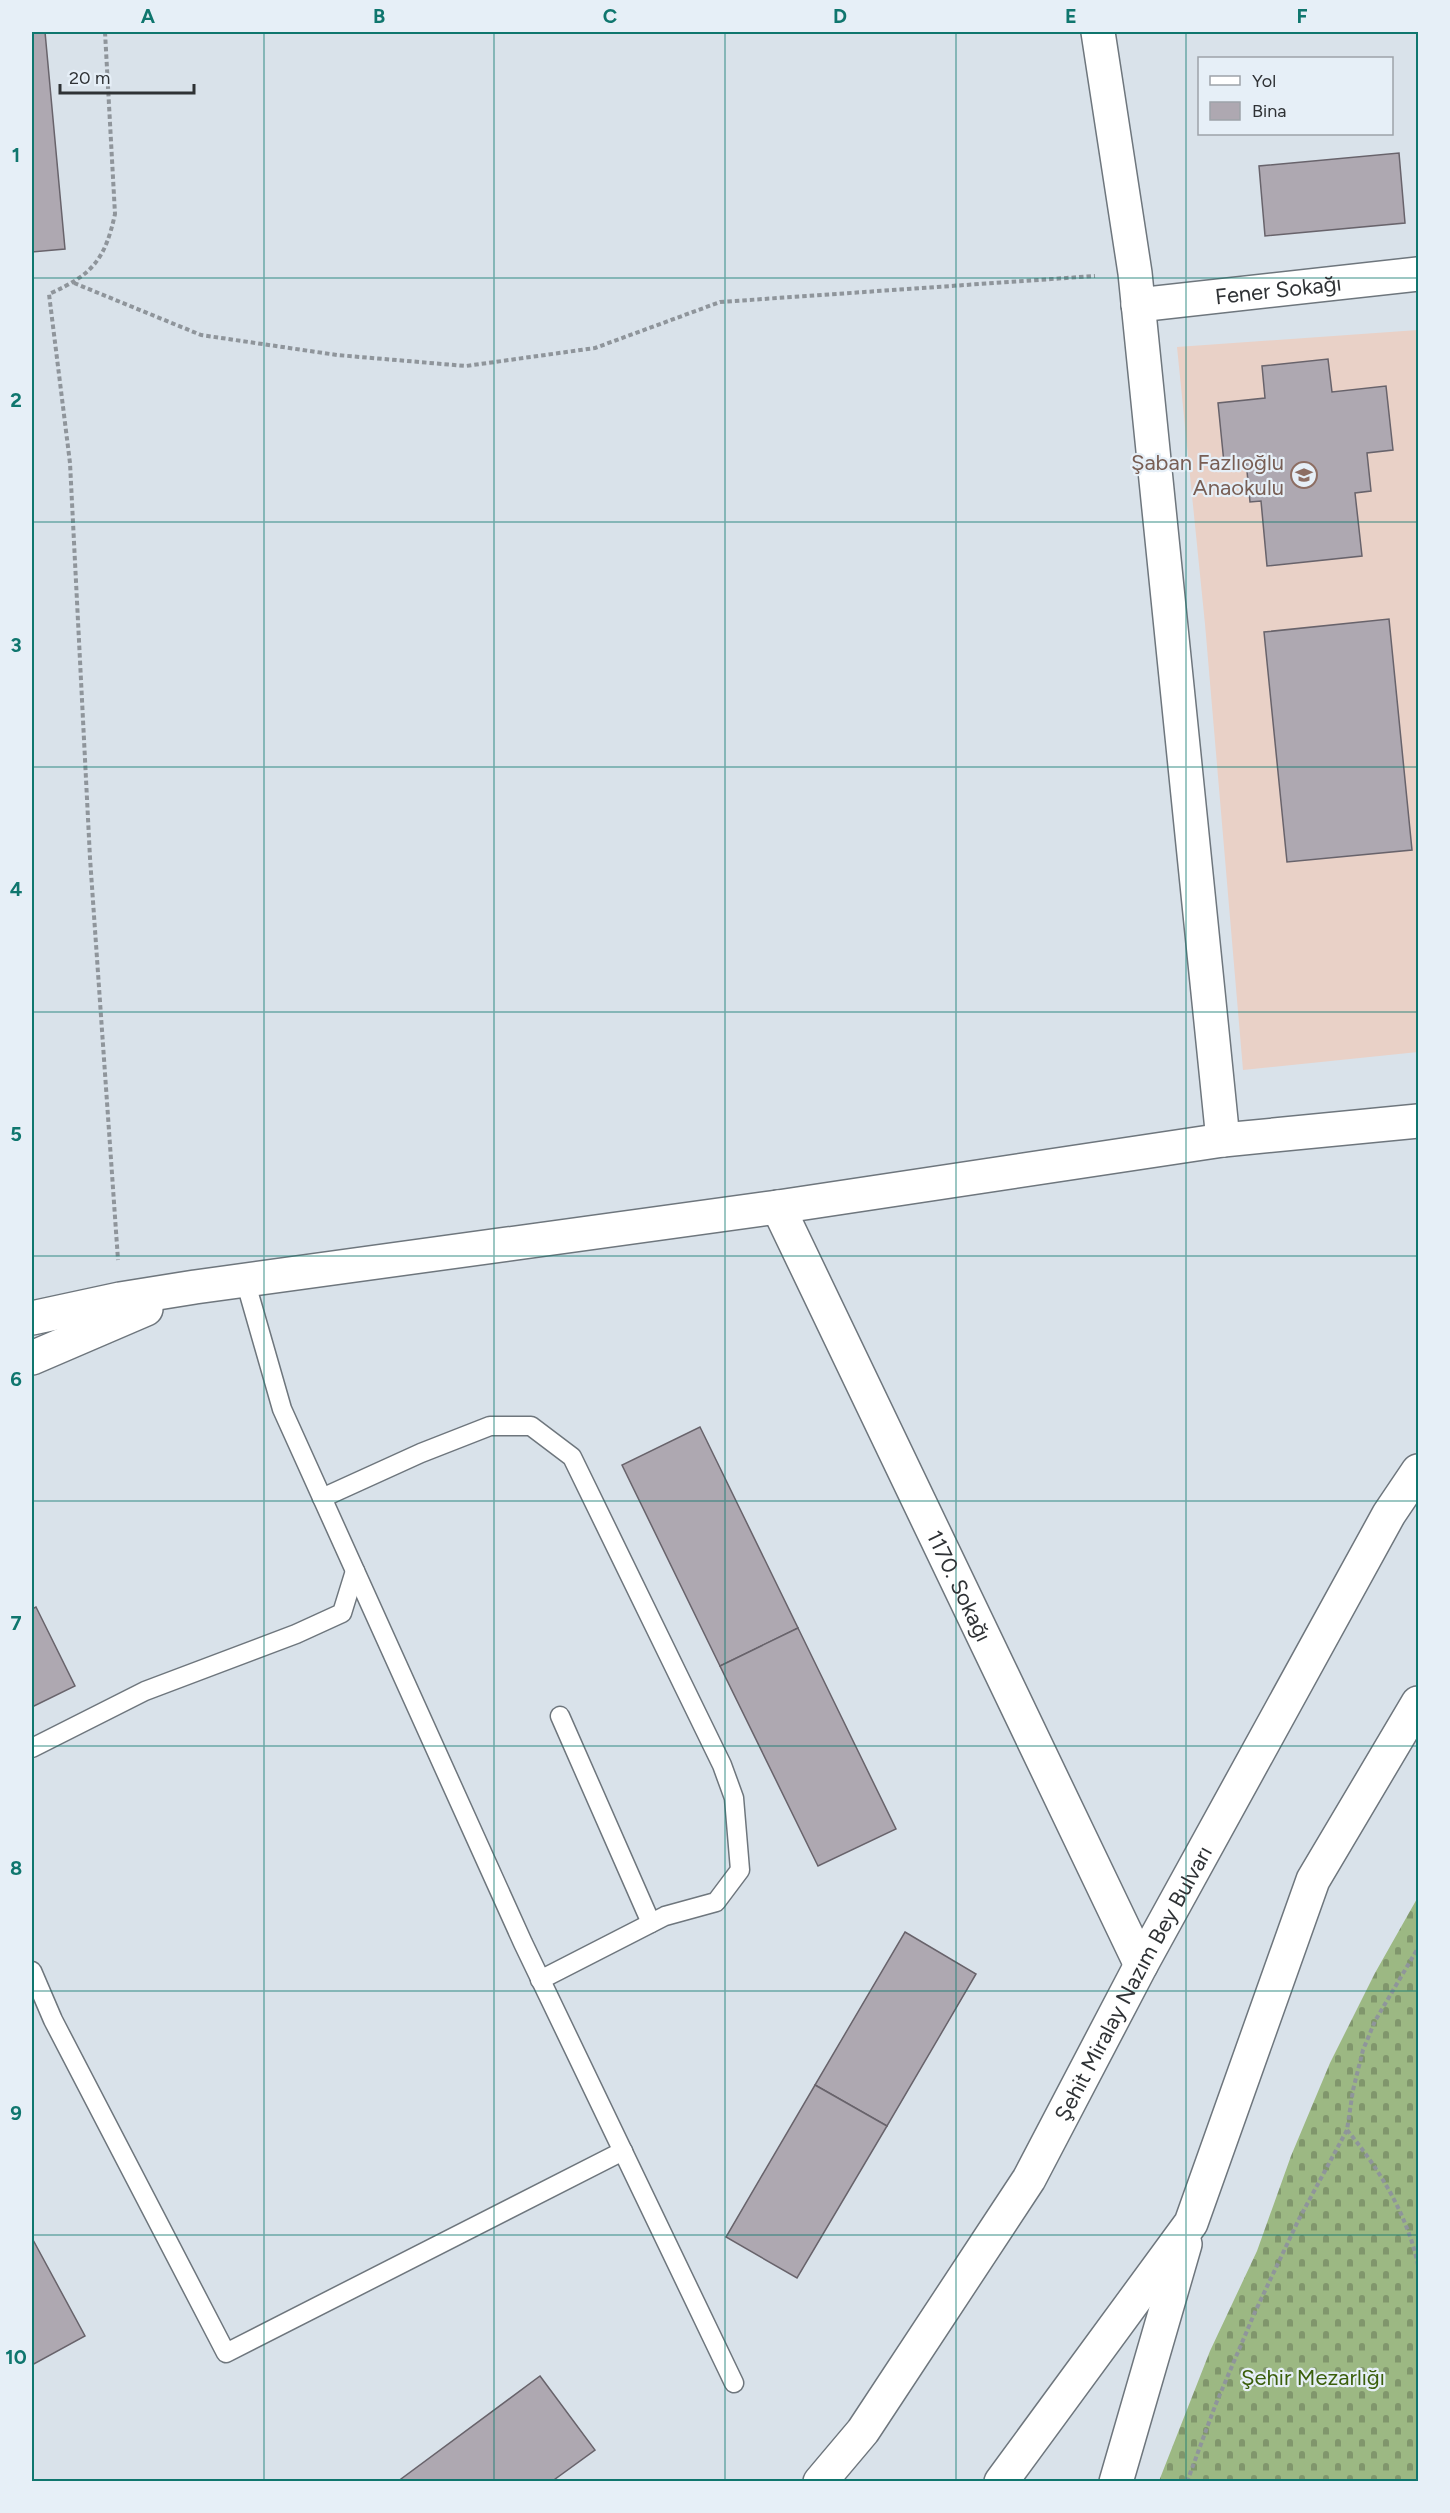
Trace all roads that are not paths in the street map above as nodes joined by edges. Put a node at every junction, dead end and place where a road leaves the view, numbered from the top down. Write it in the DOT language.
graph roads {
  1 [pos="1098,32"];
  2 [pos="1419,274"];
  3 [pos="1138,305"];
  4 [pos="1419,1121"];
  5 [pos="1223,1140"];
  6 [pos="778,1207"];
  7 [pos="245,1280"];
  8 [pos="195,1287"];
  9 [pos="32,1318"];
  10 [pos="32,1358"];
  11 [pos="1419,1471"];
  12 [pos="322,1498"];
  13 [pos="355,1571"];
  14 [pos="1419,1703"];
  15 [pos="560,1716"];
  16 [pos="32,1748"];
  17 [pos="651,1923"];
  18 [pos="1141,1965"];
  19 [pos="32,1971"];
  20 [pos="540,1980"];
  21 [pos="623,2151"];
  22 [pos="1191,2223"];
  23 [pos="734,2384"];
  24 [pos="820,2481"];
  25 [pos="1001,2481"];
  26 [pos="1116,2481"];
  1 -- 3 [label="street"];
  2 -- 3 [label="street, Fener Sokağı"];
  3 -- 5 [label="street"];
  4 -- 5 [label="street"];
  5 -- 6 [label="street"];
  6 -- 7 [label="street"];
  6 -- 18 [label="street, 1170. Sokağı"];
  7 -- 8 [label="street"];
  7 -- 12 [label="lane"];
  8 -- 9 [label="street"];
  8 -- 10 [label="street"];
  11 -- 18 [label="street, Şehit Miralay Nazım Bey Bulvarı"];
  12 -- 13 [label="lane"];
  12 -- 17 [label="lane"];
  13 -- 16 [label="lane"];
  13 -- 20 [label="lane"];
  14 -- 22 [label="street"];
  15 -- 17 [label="lane"];
  17 -- 20 [label="lane"];
  18 -- 24 [label="street, Şehit Miralay Nazım Bey Bulvarı"];
  19 -- 21 [label="lane"];
  20 -- 21 [label="lane"];
  21 -- 23 [label="lane"];
  22 -- 25 [label="street"];
  22 -- 26 [label="street"];
}
